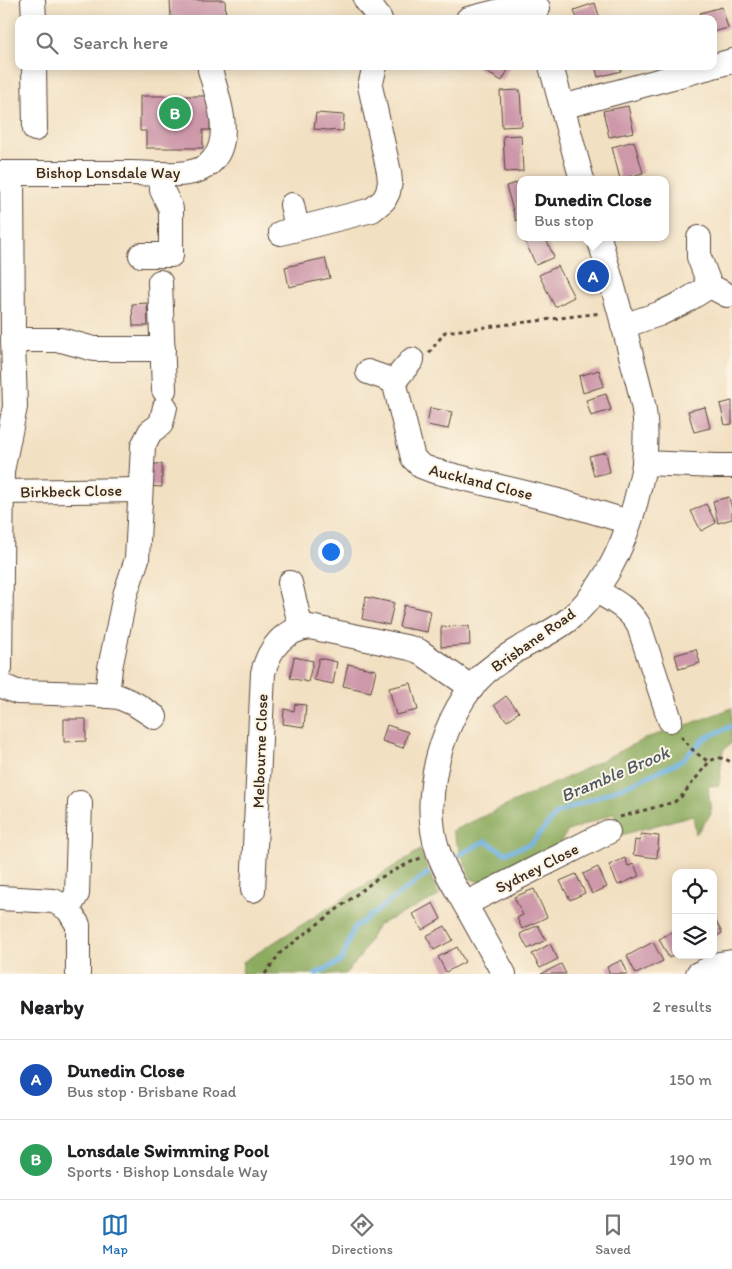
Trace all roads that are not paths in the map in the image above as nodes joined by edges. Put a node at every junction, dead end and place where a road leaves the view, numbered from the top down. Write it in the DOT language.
graph roads {
  1 [pos="33,0"];
  2 [pos="366,0"];
  3 [pos="538,9"];
  4 [pos="34,15"];
  5 [pos="377,15"];
  6 [pos="484,15"];
  7 [pos="732,62"];
  8 [pos="717,66"];
  9 [pos="34,70"];
  10 [pos="210,70"];
  11 [pos="374,70"];
  12 [pos="552,70"];
  13 [pos="702,70"];
  14 [pos="562,107"];
  15 [pos="34,129"];
  16 [pos="6,173"];
  17 [pos="162,174"];
  18 [pos="581,176"];
  19 [pos="292,205"];
  20 [pos="700,238"];
  21 [pos="600,241"];
  22 [pos="142,255"];
  23 [pos="161,293"];
  24 [pos="621,318"];
  25 [pos="9,328"];
  26 [pos="163,349"];
  27 [pos="412,360"];
  28 [pos="368,372"];
  29 [pos="394,381"];
  30 [pos="644,463"];
  31 [pos="732,466"];
  32 [pos="140,478"];
  33 [pos="1,495"];
  34 [pos="629,522"];
  35 [pos="290,583"];
  36 [pos="595,590"];
  37 [pos="301,628"];
  38 [pos="0,668"];
  39 [pos="0,685"];
  40 [pos="472,688"];
  41 [pos="107,696"];
  42 [pos="672,705"];
  43 [pos="155,717"];
  44 [pos="80,803"];
  45 [pos="608,832"];
  46 [pos="260,878"];
  47 [pos="0,898"];
  48 [pos="465,904"];
  49 [pos="68,909"];
  50 [pos="732,962"];
  51 [pos="78,974"];
  52 [pos="504,974"];
  53 [pos="698,974"];
  1 -- 4 [label="street"];
  2 -- 5 [label="street"];
  3 -- 6 [label="street"];
  7 -- 8 [label="street"];
  9 -- 15 [label="street"];
  10 -- 17 [label="street, Bishop Lonsdale Way"];
  11 -- 19 [label="street"];
  12 -- 14 [label="street"];
  13 -- 14 [label="street"];
  14 -- 18 [label="street"];
  16 -- 17 [label="street, Bishop Lonsdale Way"];
  16 -- 25 [label="street"];
  17 -- 22 [label="street"];
  20 -- 24 [label="street"];
  21 -- 24 [label="street, Brisbane Road"];
  23 -- 26 [label="street"];
  24 -- 30 [label="street, Brisbane Road"];
  25 -- 26 [label="street"];
  25 -- 33 [label="street"];
  26 -- 32 [label="street, Birkbeck Close"];
  27 -- 29 [label="street"];
  28 -- 29 [label="street"];
  29 -- 34 [label="street, Auckland Close"];
  30 -- 31 [label="street"];
  30 -- 34 [label="street, Brisbane Road"];
  32 -- 33 [label="street, Birkbeck Close"];
  32 -- 41 [label="street, Birkbeck Close"];
  33 -- 38 [label="street"];
  34 -- 36 [label="street, Brisbane Road"];
  35 -- 37 [label="street"];
  36 -- 40 [label="street, Brisbane Road"];
  36 -- 42 [label="street"];
  37 -- 40 [label="street"];
  37 -- 46 [label="street, Melbourne Close"];
  39 -- 41 [label="street"];
  40 -- 48 [label="street, Brisbane Road"];
  41 -- 43 [label="street"];
  44 -- 49 [label="street"];
  45 -- 48 [label="street, Sydney Close"];
  47 -- 49 [label="street"];
  48 -- 52 [label="street, Brisbane Road"];
  49 -- 51 [label="street"];
  50 -- 53 [label="street"];
}
